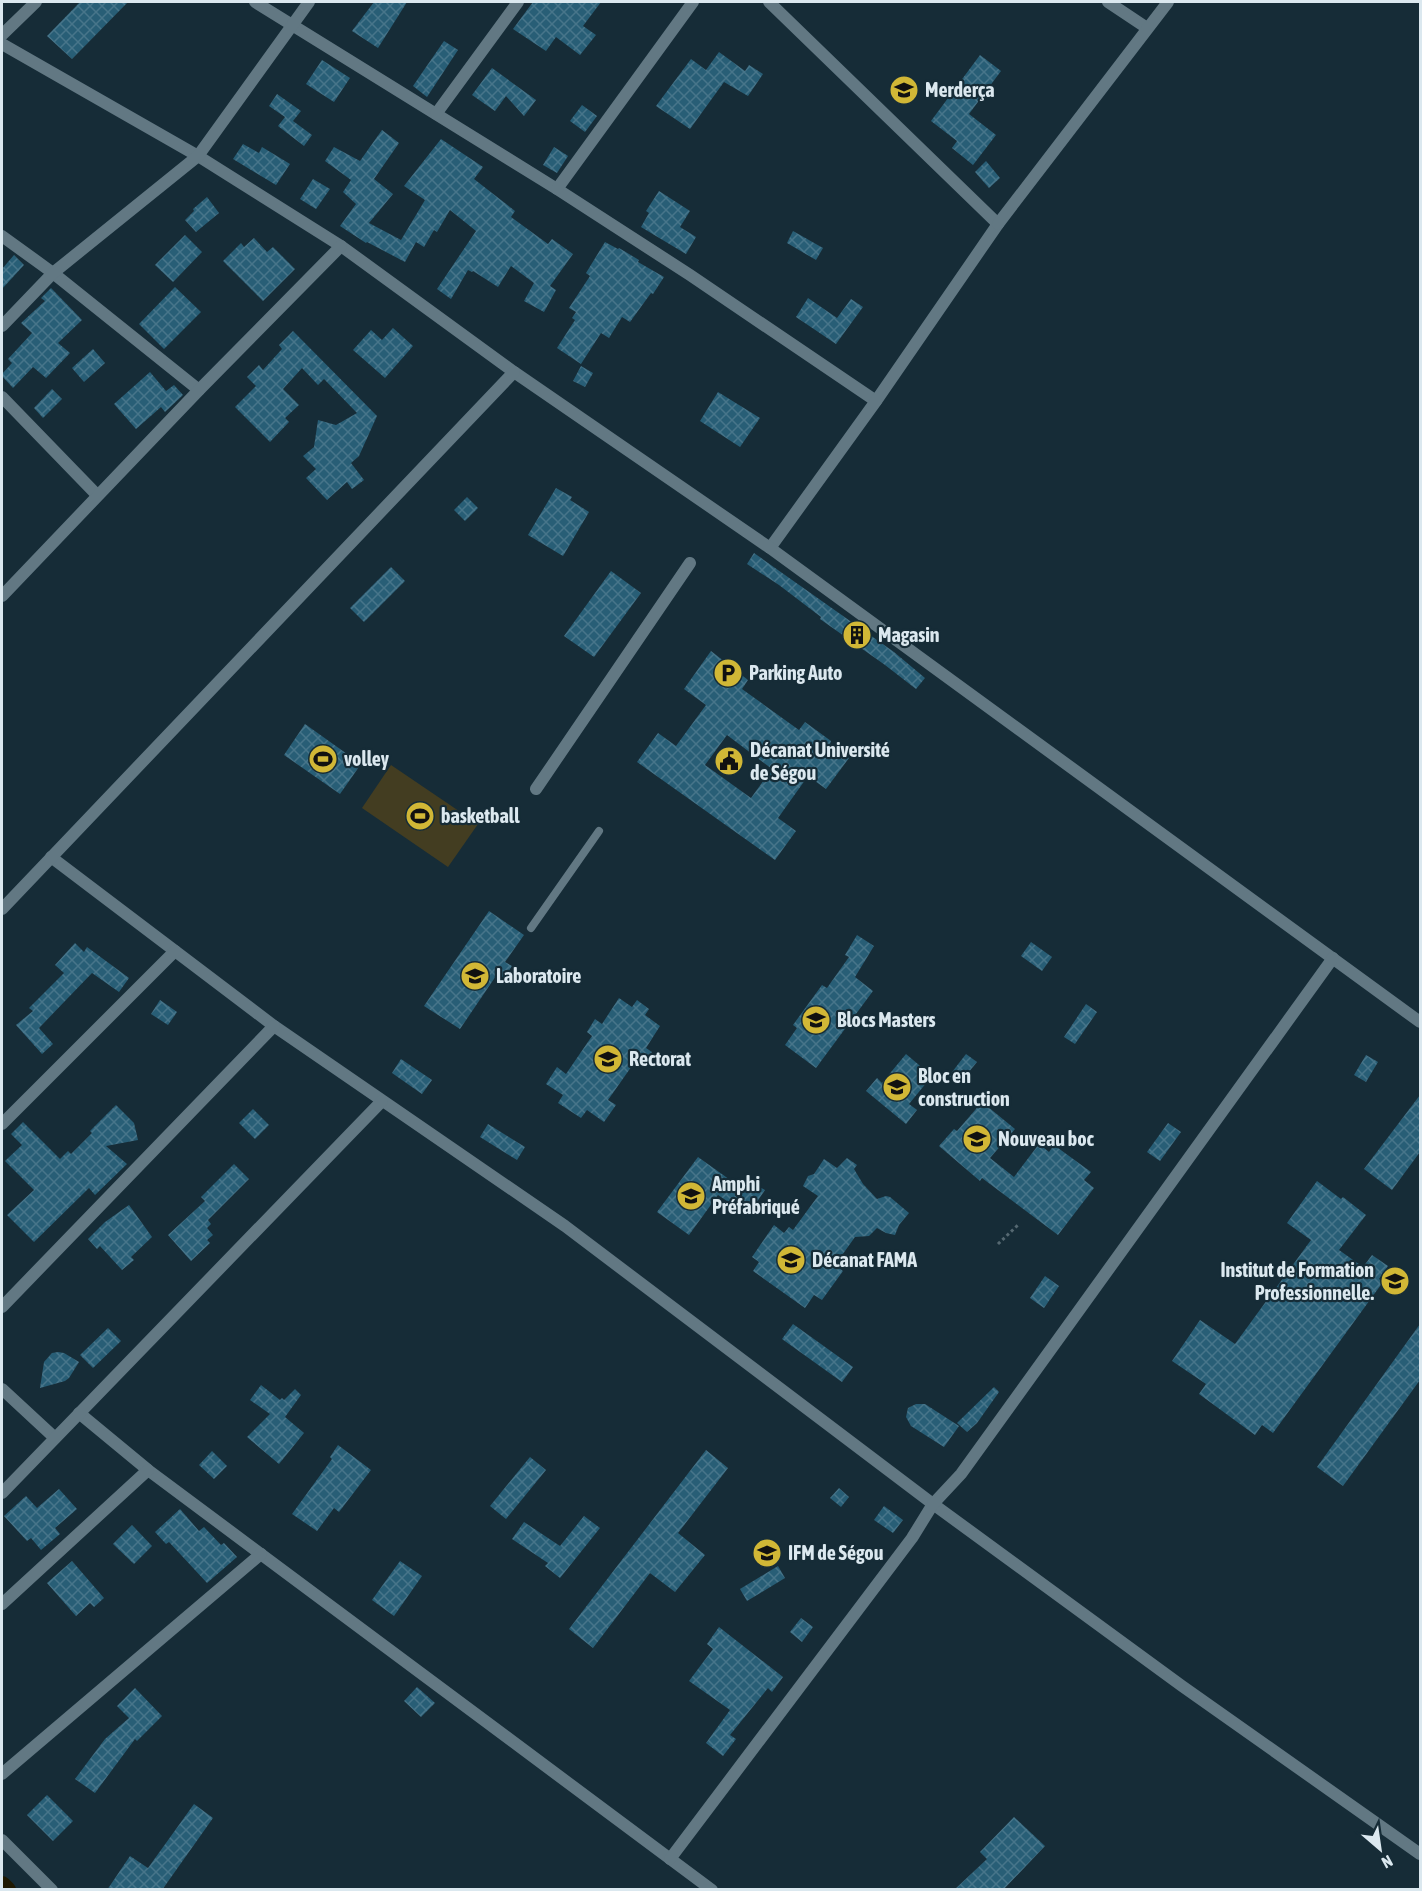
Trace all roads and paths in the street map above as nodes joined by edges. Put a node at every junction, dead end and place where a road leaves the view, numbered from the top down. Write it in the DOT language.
graph roads {
  1 [pos="36,2"];
  2 [pos="255,2"];
  3 [pos="309,2"];
  4 [pos="518,2"];
  5 [pos="693,2"];
  6 [pos="769,2"];
  7 [pos="1108,2"];
  8 [pos="1168,2"];
  9 [pos="292,24"];
  10 [pos="1147,28"];
  11 [pos="2,35"];
  12 [pos="2,44"];
  13 [pos="436,114"];
  14 [pos="198,156"];
  15 [pos="557,189"];
  16 [pos="998,224"];
  17 [pos="2,236"];
  18 [pos="341,246"];
  19 [pos="53,273"];
  20 [pos="2,326"];
  21 [pos="514,372"];
  22 [pos="199,390"];
  23 [pos="2,397"];
  24 [pos="876,401"];
  25 [pos="97,495"];
  26 [pos="770,548"];
  27 [pos="690,563"];
  28 [pos="3,592"];
  29 [pos="536,789"];
  30 [pos="599,831"];
  31 [pos="51,858"];
  32 [pos="2,909"];
  33 [pos="531,928"];
  34 [pos="175,951"];
  35 [pos="1333,958"];
  36 [pos="1420,1022"];
  37 [pos="274,1026"];
  38 [pos="382,1101"];
  39 [pos="2,1124"];
  40 [pos="1018,1225"];
  41 [pos="998,1244"];
  42 [pos="2,1307"];
  43 [pos="2,1389"];
  44 [pos="79,1413"];
  45 [pos="55,1438"];
  46 [pos="148,1470"];
  47 [pos="2,1492"];
  48 [pos="933,1504"];
  49 [pos="261,1554"];
  50 [pos="2,1604"];
  51 [pos="2,1774"];
  52 [pos="2,1840"];
  53 [pos="1420,1854"];
  54 [pos="670,1858"];
  55 [pos="52,1890"];
  56 [pos="712,1890"];
  1 -- 11 [label="street"];
  2 -- 9 [label="street"];
  3 -- 9 [label="street"];
  4 -- 13 [label="street"];
  5 -- 15 [label="street"];
  6 -- 16 [label="street"];
  7 -- 10 [label="street"];
  8 -- 10 [label="street"];
  9 -- 13 [label="street"];
  9 -- 14 [label="street"];
  10 -- 16 [label="street"];
  12 -- 14 [label="street"];
  13 -- 15 [label="street"];
  14 -- 18 [label="street"];
  14 -- 19 [label="street"];
  15 -- 24 [label="street"];
  16 -- 24 [label="street"];
  17 -- 19 [label="street"];
  18 -- 21 [label="street"];
  18 -- 22 [label="street"];
  19 -- 20 [label="street"];
  19 -- 22 [label="street"];
  21 -- 26 [label="street"];
  21 -- 31 [label="street"];
  22 -- 25 [label="street"];
  23 -- 25 [label="street"];
  24 -- 26 [label="street"];
  25 -- 28 [label="street"];
  26 -- 35 [label="street"];
  27 -- 29 [label="street"];
  30 -- 33 [label="lane"];
  31 -- 32 [label="street"];
  31 -- 34 [label="street"];
  34 -- 37 [label="street"];
  34 -- 39 [label="street"];
  35 -- 36 [label="street"];
  35 -- 48 [label="street"];
  37 -- 38 [label="street"];
  37 -- 42 [label="street"];
  38 -- 44 [label="street"];
  38 -- 48 [label="street"];
  40 -- 41 [label="path"];
  43 -- 45 [label="street"];
  44 -- 45 [label="street"];
  44 -- 46 [label="street"];
  45 -- 47 [label="street"];
  46 -- 49 [label="street"];
  46 -- 50 [label="street"];
  48 -- 53 [label="street"];
  48 -- 54 [label="street"];
  49 -- 51 [label="street"];
  49 -- 54 [label="street"];
  52 -- 55 [label="street"];
  54 -- 56 [label="street"];
}
